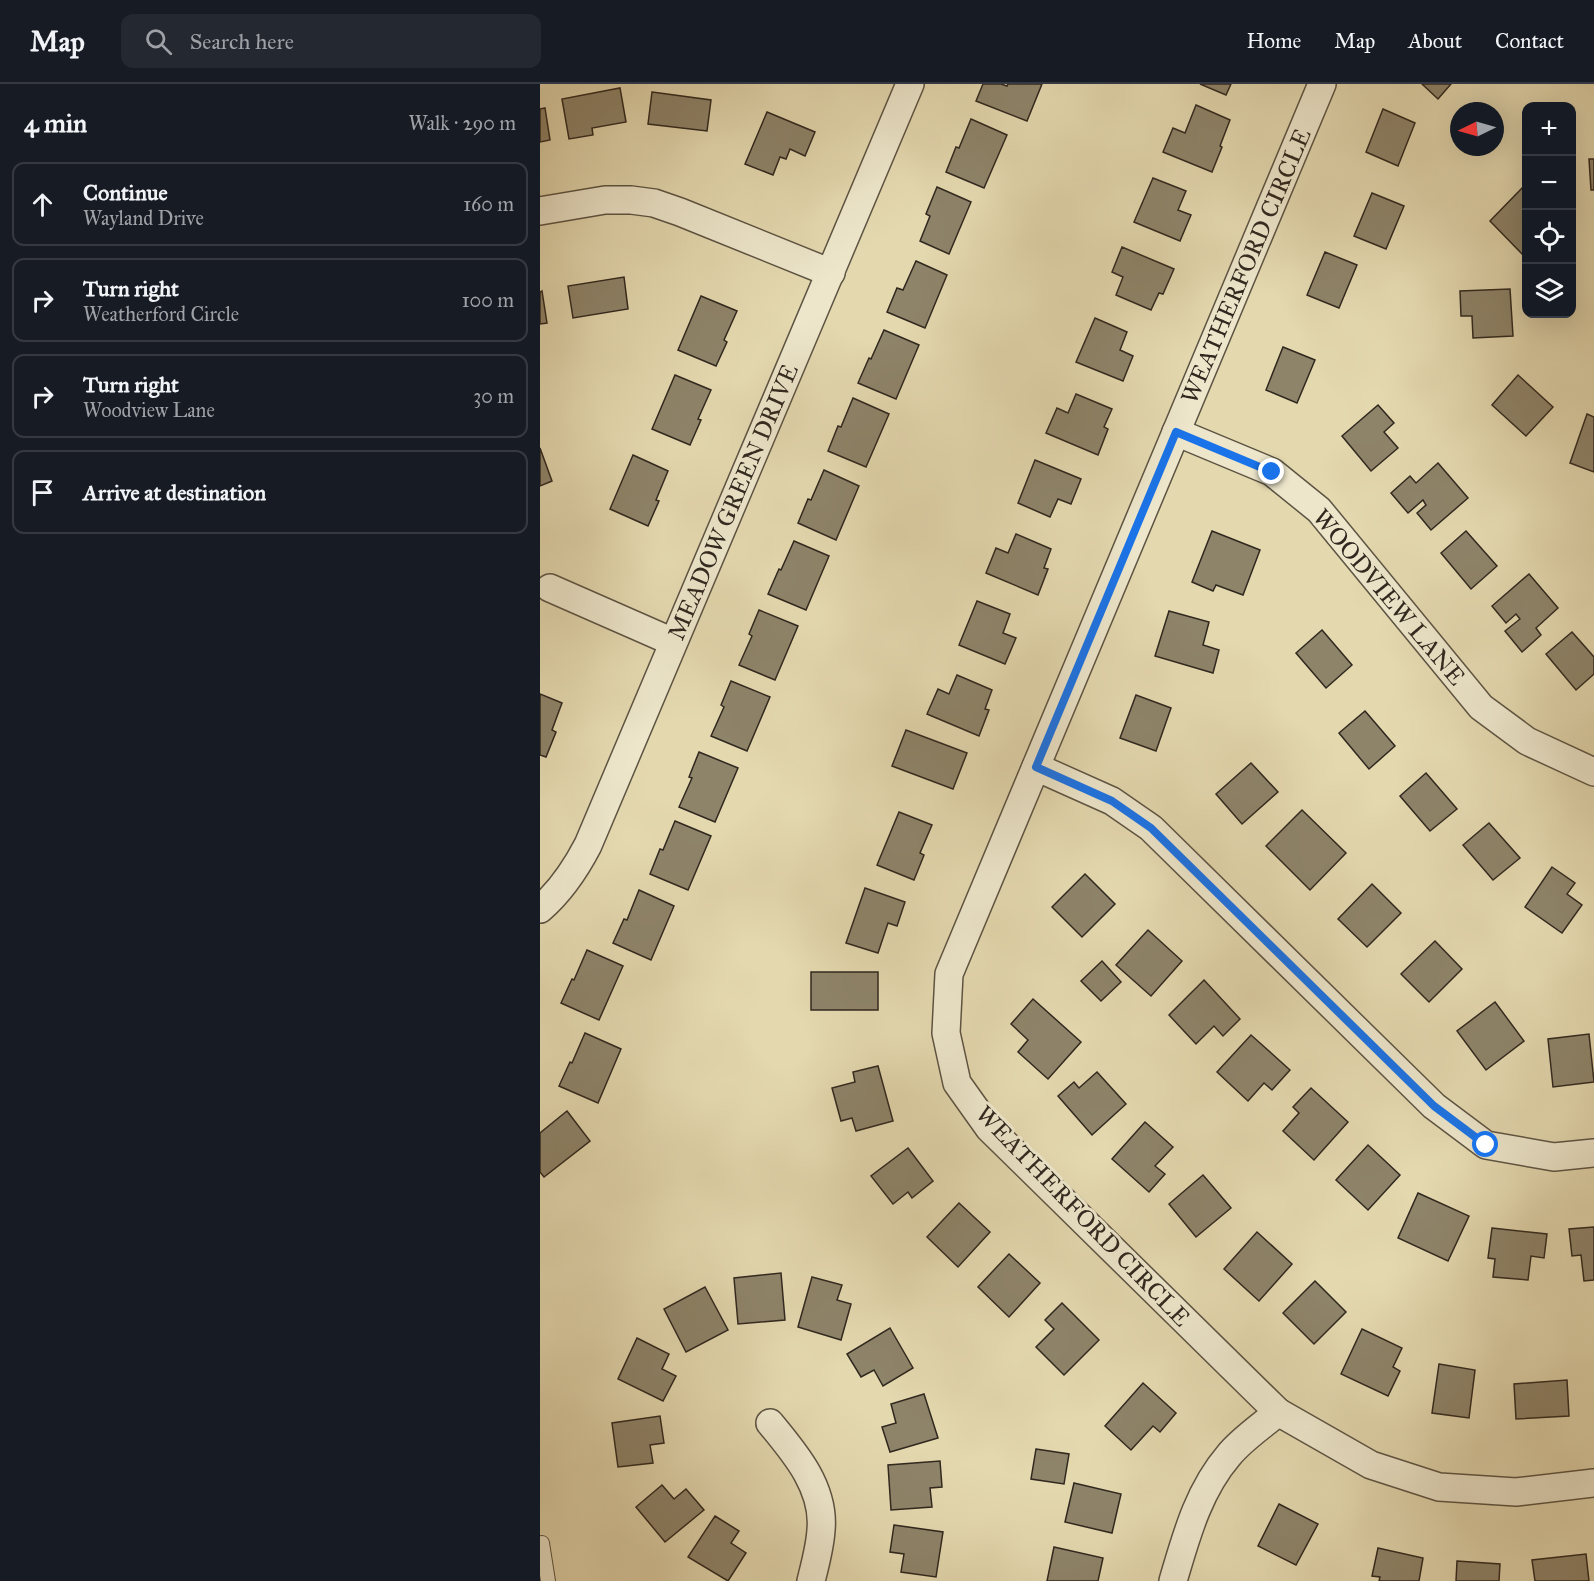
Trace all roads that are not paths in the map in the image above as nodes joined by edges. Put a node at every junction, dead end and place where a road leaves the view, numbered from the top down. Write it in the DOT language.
graph roads {
  1 [pos="909,84"];
  2 [pos="1322,84"];
  3 [pos="540,211"];
  4 [pos="831,273"];
  5 [pos="1176,432"];
  6 [pos="550,588"];
  7 [pos="673,642"];
  8 [pos="1036,767"];
  9 [pos="1594,772"];
  10 [pos="540,909"];
  11 [pos="1594,1153"];
  12 [pos="1278,1412"];
  13 [pos="771,1423"];
  14 [pos="1594,1483"];
  15 [pos="540,1544"];
  16 [pos="548,1581"];
  17 [pos="811,1581"];
  18 [pos="1173,1581"];
  1 -- 4 [label="street, MEADOW GREEN DRIVE"];
  2 -- 5 [label="street, WEATHERFORD CIRCLE"];
  3 -- 4 [label="street"];
  4 -- 7 [label="street, MEADOW GREEN DRIVE"];
  5 -- 8 [label="street, WEATHERFORD CIRCLE"];
  5 -- 9 [label="street, WOODVIEW LANE"];
  6 -- 7 [label="street"];
  7 -- 10 [label="street, MEADOW GREEN DRIVE"];
  8 -- 11 [label="street"];
  8 -- 12 [label="street, WEATHERFORD CIRCLE"];
  12 -- 14 [label="street, WEATHERFORD CIRCLE"];
  12 -- 18 [label="street"];
  13 -- 17 [label="street"];
  15 -- 16 [label="lane"];
}
